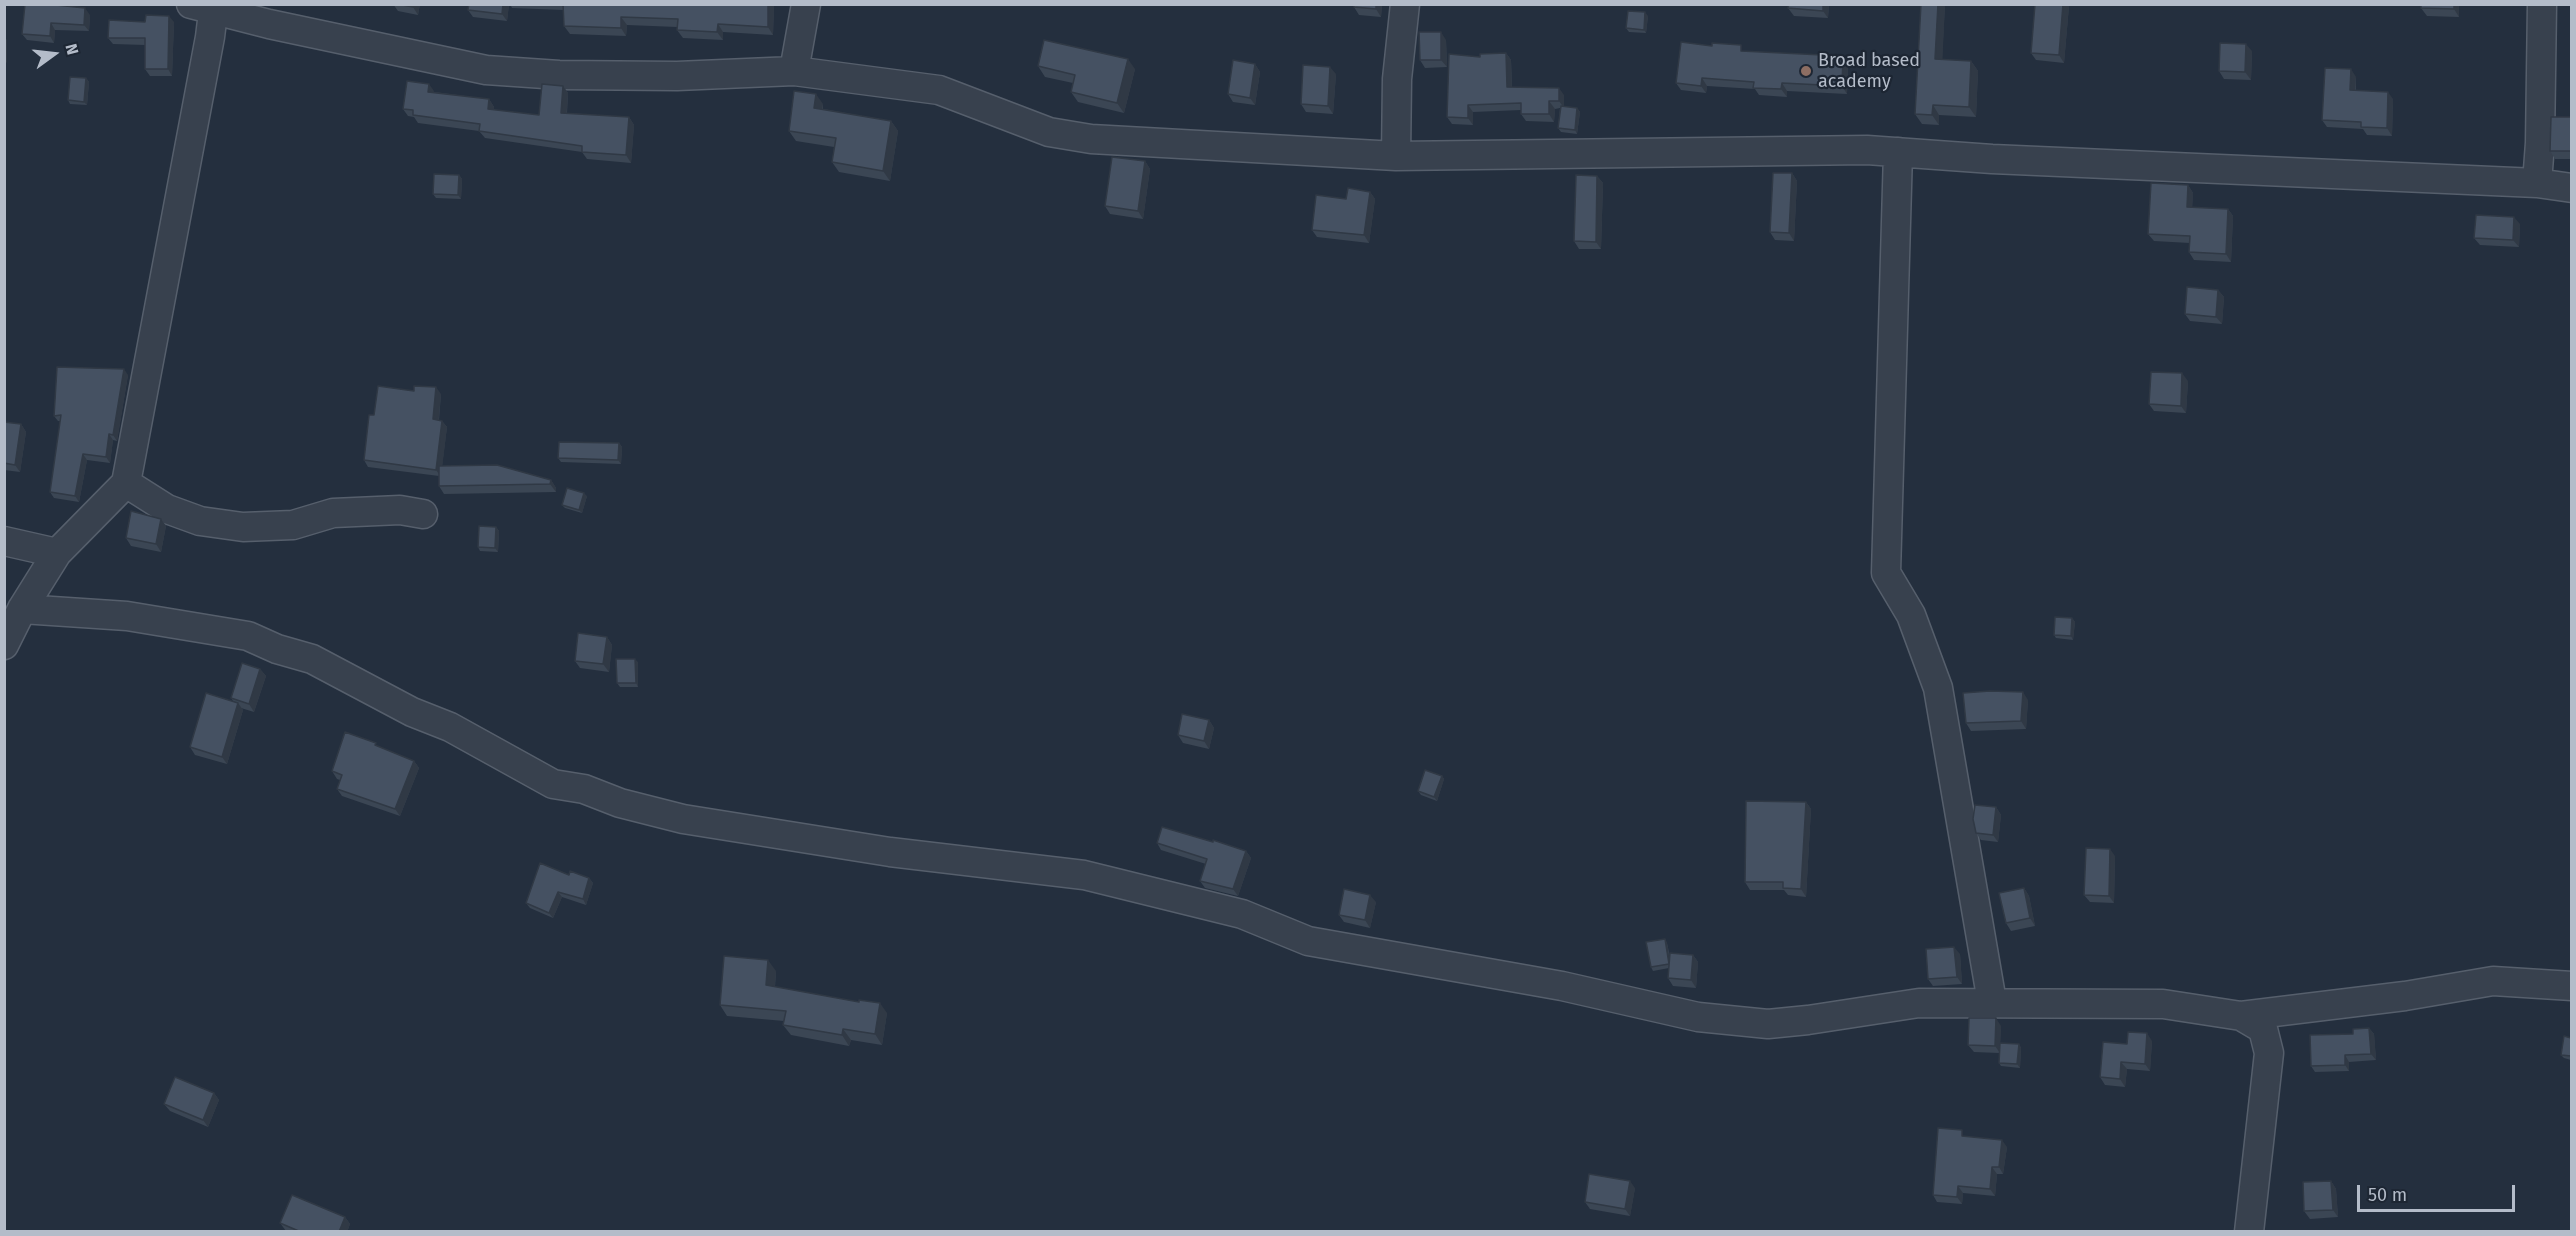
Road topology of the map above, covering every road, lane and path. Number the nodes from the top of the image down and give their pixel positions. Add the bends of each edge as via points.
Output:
1 (806, 4) edge
2 (1405, 4) edge
3 (2542, 4) edge
4 (206, 6) edge
5 (795, 70) junction
6 (1898, 152) junction
7 (1396, 156) junction
8 (2536, 183) junction
9 (2571, 188) edge
10 (126, 483) junction
11 (423, 514) dead end
12 (4, 541) edge
13 (57, 553) junction
14 (22, 609) junction
15 (4, 645) edge
16 (2571, 986) edge
17 (1992, 1002) junction
18 (2241, 1016) junction
19 (2248, 1232) edge

1 - 5 street
2 - 7 street via 1397,79
3 - 8 street
4 - 5 street via 486,70 677,76
4 - 10 street
5 - 7 street via 939,90 1049,132 1074,137
6 - 7 street
6 - 8 street
6 - 17 street via 1886,573 1911,615 1938,688
8 - 9 street
10 - 11 street via 167,510 200,521 243,527 293,525 333,513 400,510
10 - 13 street
12 - 13 street
13 - 14 street
14 - 15 street
14 - 17 street via 127,616 248,636 312,659 553,784 584,789 683,819 890,852 1084,875 1242,914 1308,941 1562,986 1698,1017 1768,1024 1919,1004
16 - 18 street via 2493,981
17 - 18 street via 2163,1004
18 - 19 street via 2263,1029 2269,1053

